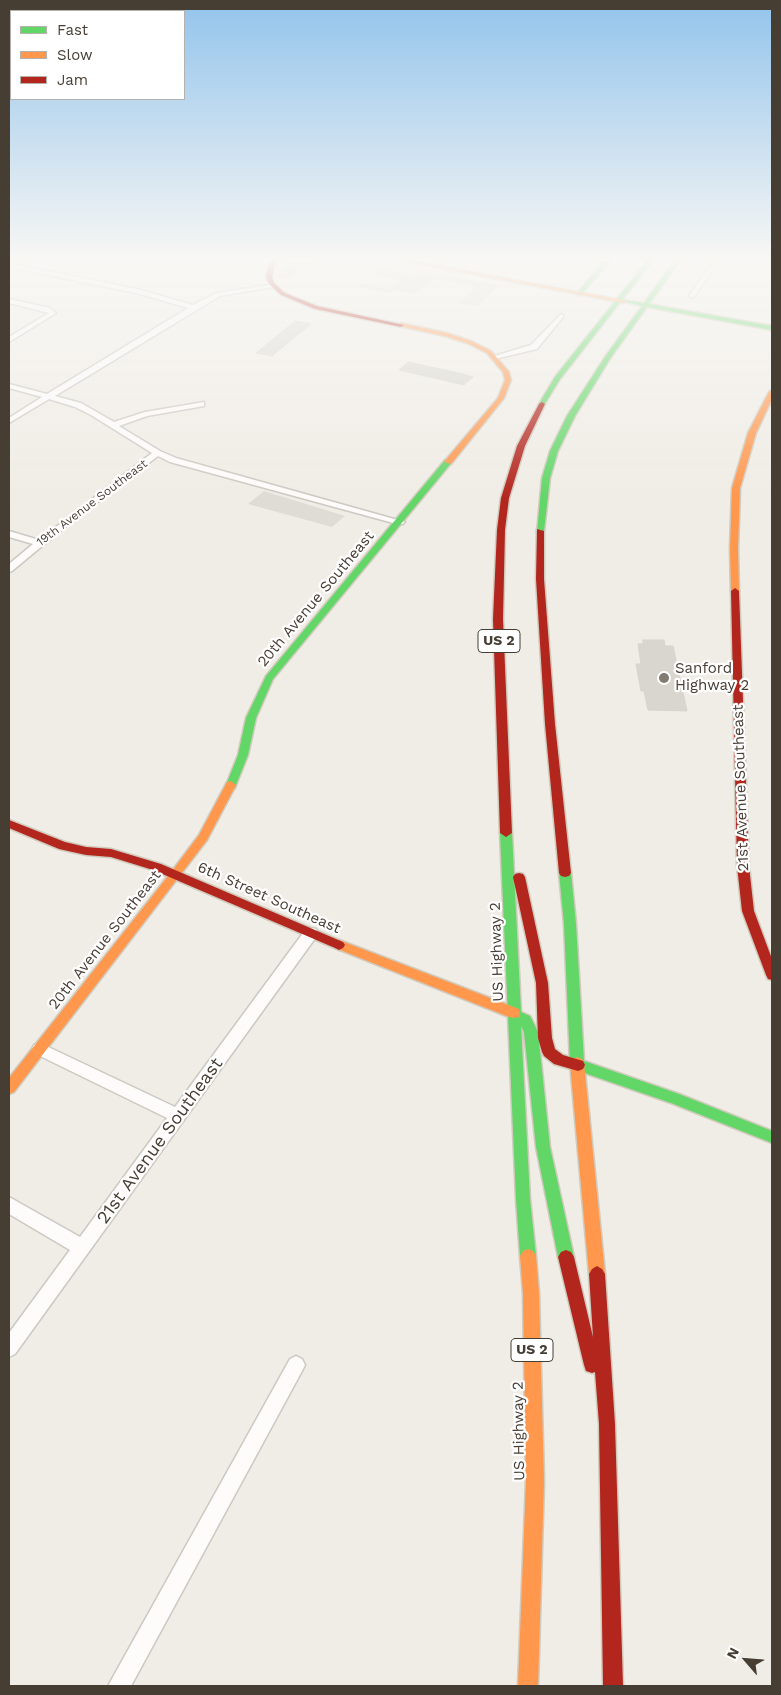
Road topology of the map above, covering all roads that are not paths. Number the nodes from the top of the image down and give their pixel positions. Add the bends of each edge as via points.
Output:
1 (143, 340) edge
2 (464, 340) edge
3 (539, 340) edge
4 (587, 340) edge
5 (601, 340) edge
6 (621, 340) edge
7 (495, 357) junction
8 (586, 361) dead end
9 (578, 384) dead end
10 (9, 386) edge
11 (772, 392) edge
12 (48, 396) junction
13 (201, 404) dead end
14 (571, 416) junction
15 (9, 421) edge
16 (113, 425) junction
17 (157, 454) junction
18 (400, 522) junction
19 (9, 534) edge
20 (39, 544) junction
21 (9, 568) edge
22 (505, 803) junction
23 (9, 824) edge
24 (176, 874) junction
25 (311, 933) junction
26 (772, 975) edge
27 (514, 1013) junction
28 (39, 1049) junction
29 (578, 1065) junction
30 (9, 1088) edge
31 (178, 1116) junction
32 (772, 1137) edge
33 (9, 1205) edge
34 (82, 1247) junction
35 (9, 1348) edge
36 (296, 1365) dead end
37 (607, 1424) junction
38 (119, 1686) edge
39 (528, 1686) edge
40 (613, 1686) edge

1 - 12 street
2 - 7 main road
3 - 7 street via 534,346 516,353
4 - 22 main road, US Highway 2 / US 2 via 557,378 539,409 520,446 505,498 498,619
5 - 8 main road
6 - 14 main road
7 - 18 main road, 20th Avenue Southeast via 508,380 501,398
9 - 14 main road
10 - 12 street, 19th Avenue Southeast
11 - 26 main road, 21st Avenue Southeast via 752,433 736,488 734,549 743,866 748,911
12 - 15 street
12 - 16 street, 19th Avenue Southeast via 78,405
13 - 16 street via 145,414
14 - 29 main road via 554,451 546,478 540,533 540,579 570,924
16 - 17 street, 19th Avenue Southeast
17 - 18 street
17 - 20 street, 19th Avenue Southeast
18 - 24 main road, 20th Avenue Southeast via 269,678 251,718 233,782 203,837
19 - 20 street
20 - 21 street, 19th Avenue Southeast
22 - 27 main road, US Highway 2 / US 2
22 - 29 main road via 542,983 545,1038 549,1052 559,1060
23 - 24 main road, 6th Street Southeast via 63,846 111,853
24 - 25 main road, 6th Street Southeast
24 - 28 main road, 20th Avenue Southeast
25 - 27 main road, 6th Street Southeast
25 - 31 street, 21st Avenue Southeast
27 - 37 main road via 525,1020 531,1032 545,1157
27 - 39 main road, US Highway 2 / US 2 via 522,1199 531,1293 536,1481
28 - 30 main road, 20th Avenue Southeast
28 - 31 street
29 - 32 main road
29 - 37 main road
31 - 34 street, 21st Avenue Southeast
33 - 34 street
34 - 35 street, 21st Avenue Southeast
36 - 38 street
37 - 40 main road

